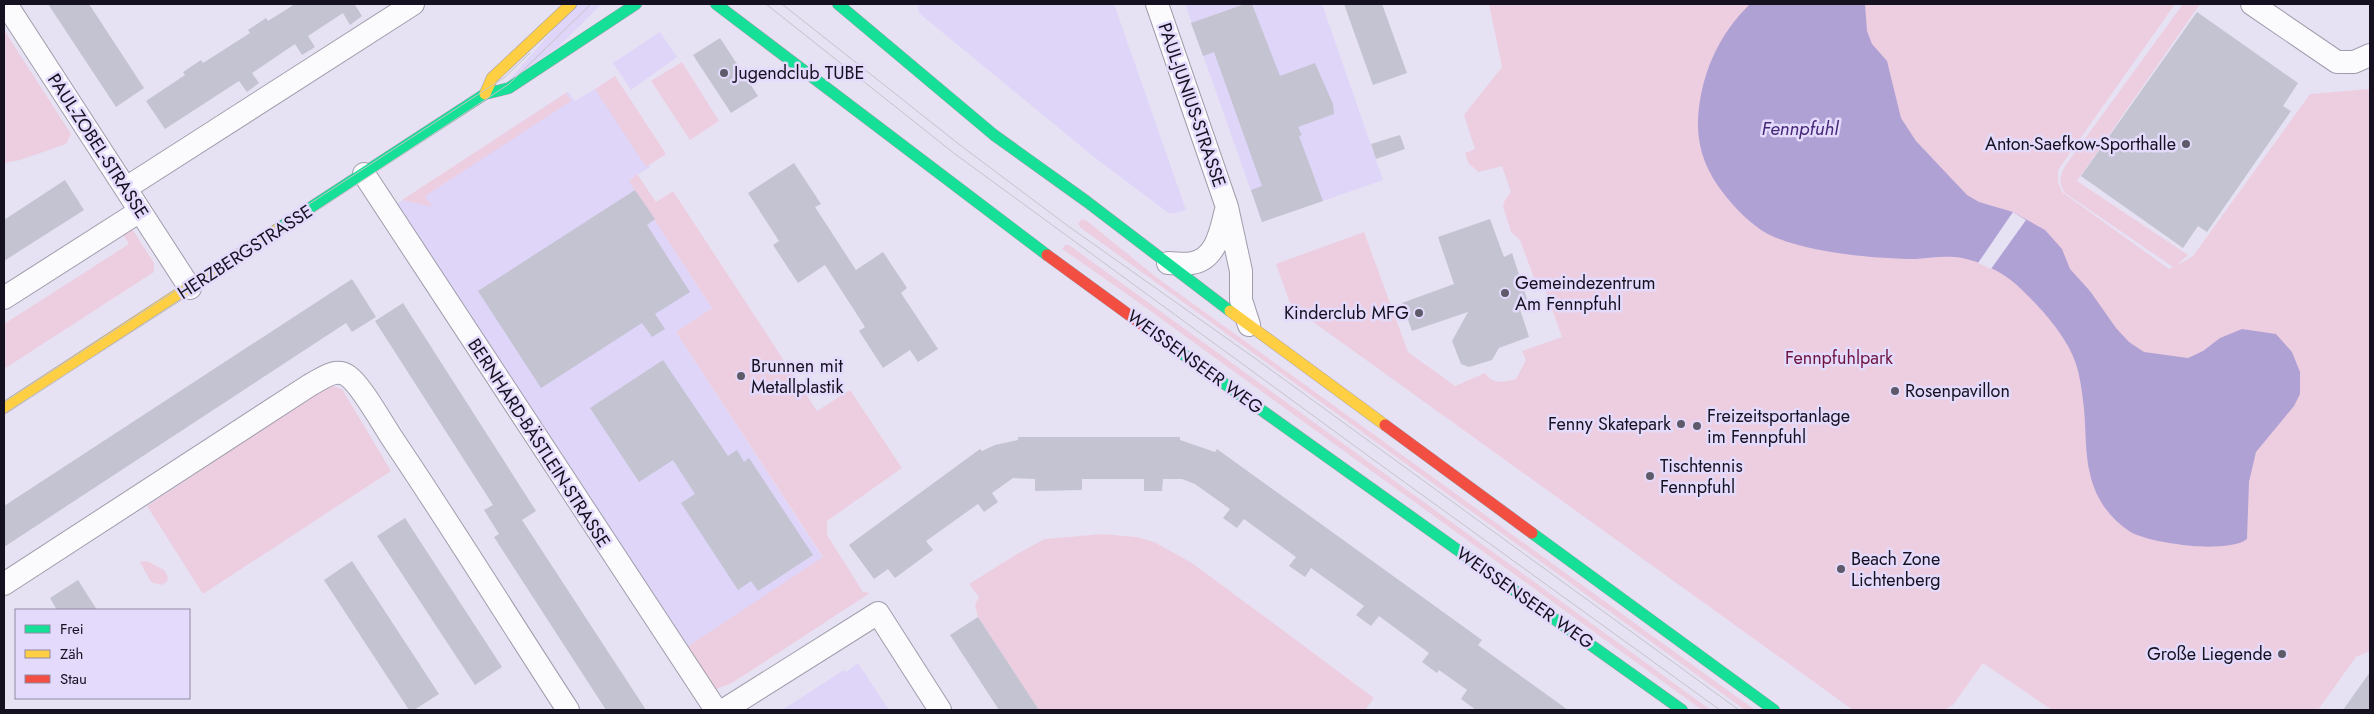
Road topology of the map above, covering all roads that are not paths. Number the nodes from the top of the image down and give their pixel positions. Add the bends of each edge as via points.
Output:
1 (6, 4) edge
2 (413, 4) edge
3 (571, 4) edge
4 (636, 4) edge
5 (716, 4) edge
6 (838, 4) edge
7 (1156, 4) edge
8 (2252, 4) edge
9 (2370, 55) edge
10 (485, 94) junction
11 (364, 174) junction
12 (126, 188) junction
13 (1227, 207) junction
14 (140, 210) junction
15 (1168, 263) junction
16 (190, 288) junction
17 (4, 298) edge
18 (1250, 325) junction
19 (4, 408) edge
20 (4, 584) edge
21 (568, 710) edge
22 (716, 710) edge
23 (724, 710) edge
24 (940, 710) edge
25 (1682, 710) edge
26 (1774, 710) edge

1 - 12 street, PAUL-ZOBEL-STRASSE
2 - 12 street
3 - 10 main road, HERZBERGSTRASSE via 492,78
4 - 10 main road, HERZBERGSTRASSE via 509,88
5 - 25 main road, WEISSENSEER WEG via 1218,380
6 - 15 main road via 994,135
7 - 13 street, PAUL-JUNIUS-STRASSE
8 - 9 street via 2336,62 2354,62
10 - 11 main road, HERZBERGSTRASSE
11 - 16 main road, HERZBERGSTRASSE
11 - 22 street, BERNHARD-BÄSTLEIN-STRASSE
12 - 14 street, PAUL-ZOBEL-STRASSE
13 - 15 street, PAUL-JUNIUS-STRASSE via 1218,243 1202,260
13 - 18 street, PAUL-JUNIUS-STRASSE via 1241,267 1241,300
14 - 16 street, PAUL-ZOBEL-STRASSE
14 - 17 street
15 - 18 main road
16 - 19 main road, HERZBERGSTRASSE
18 - 26 main road
20 - 21 street via 310,385 336,372 355,382
23 - 24 street via 878,613

